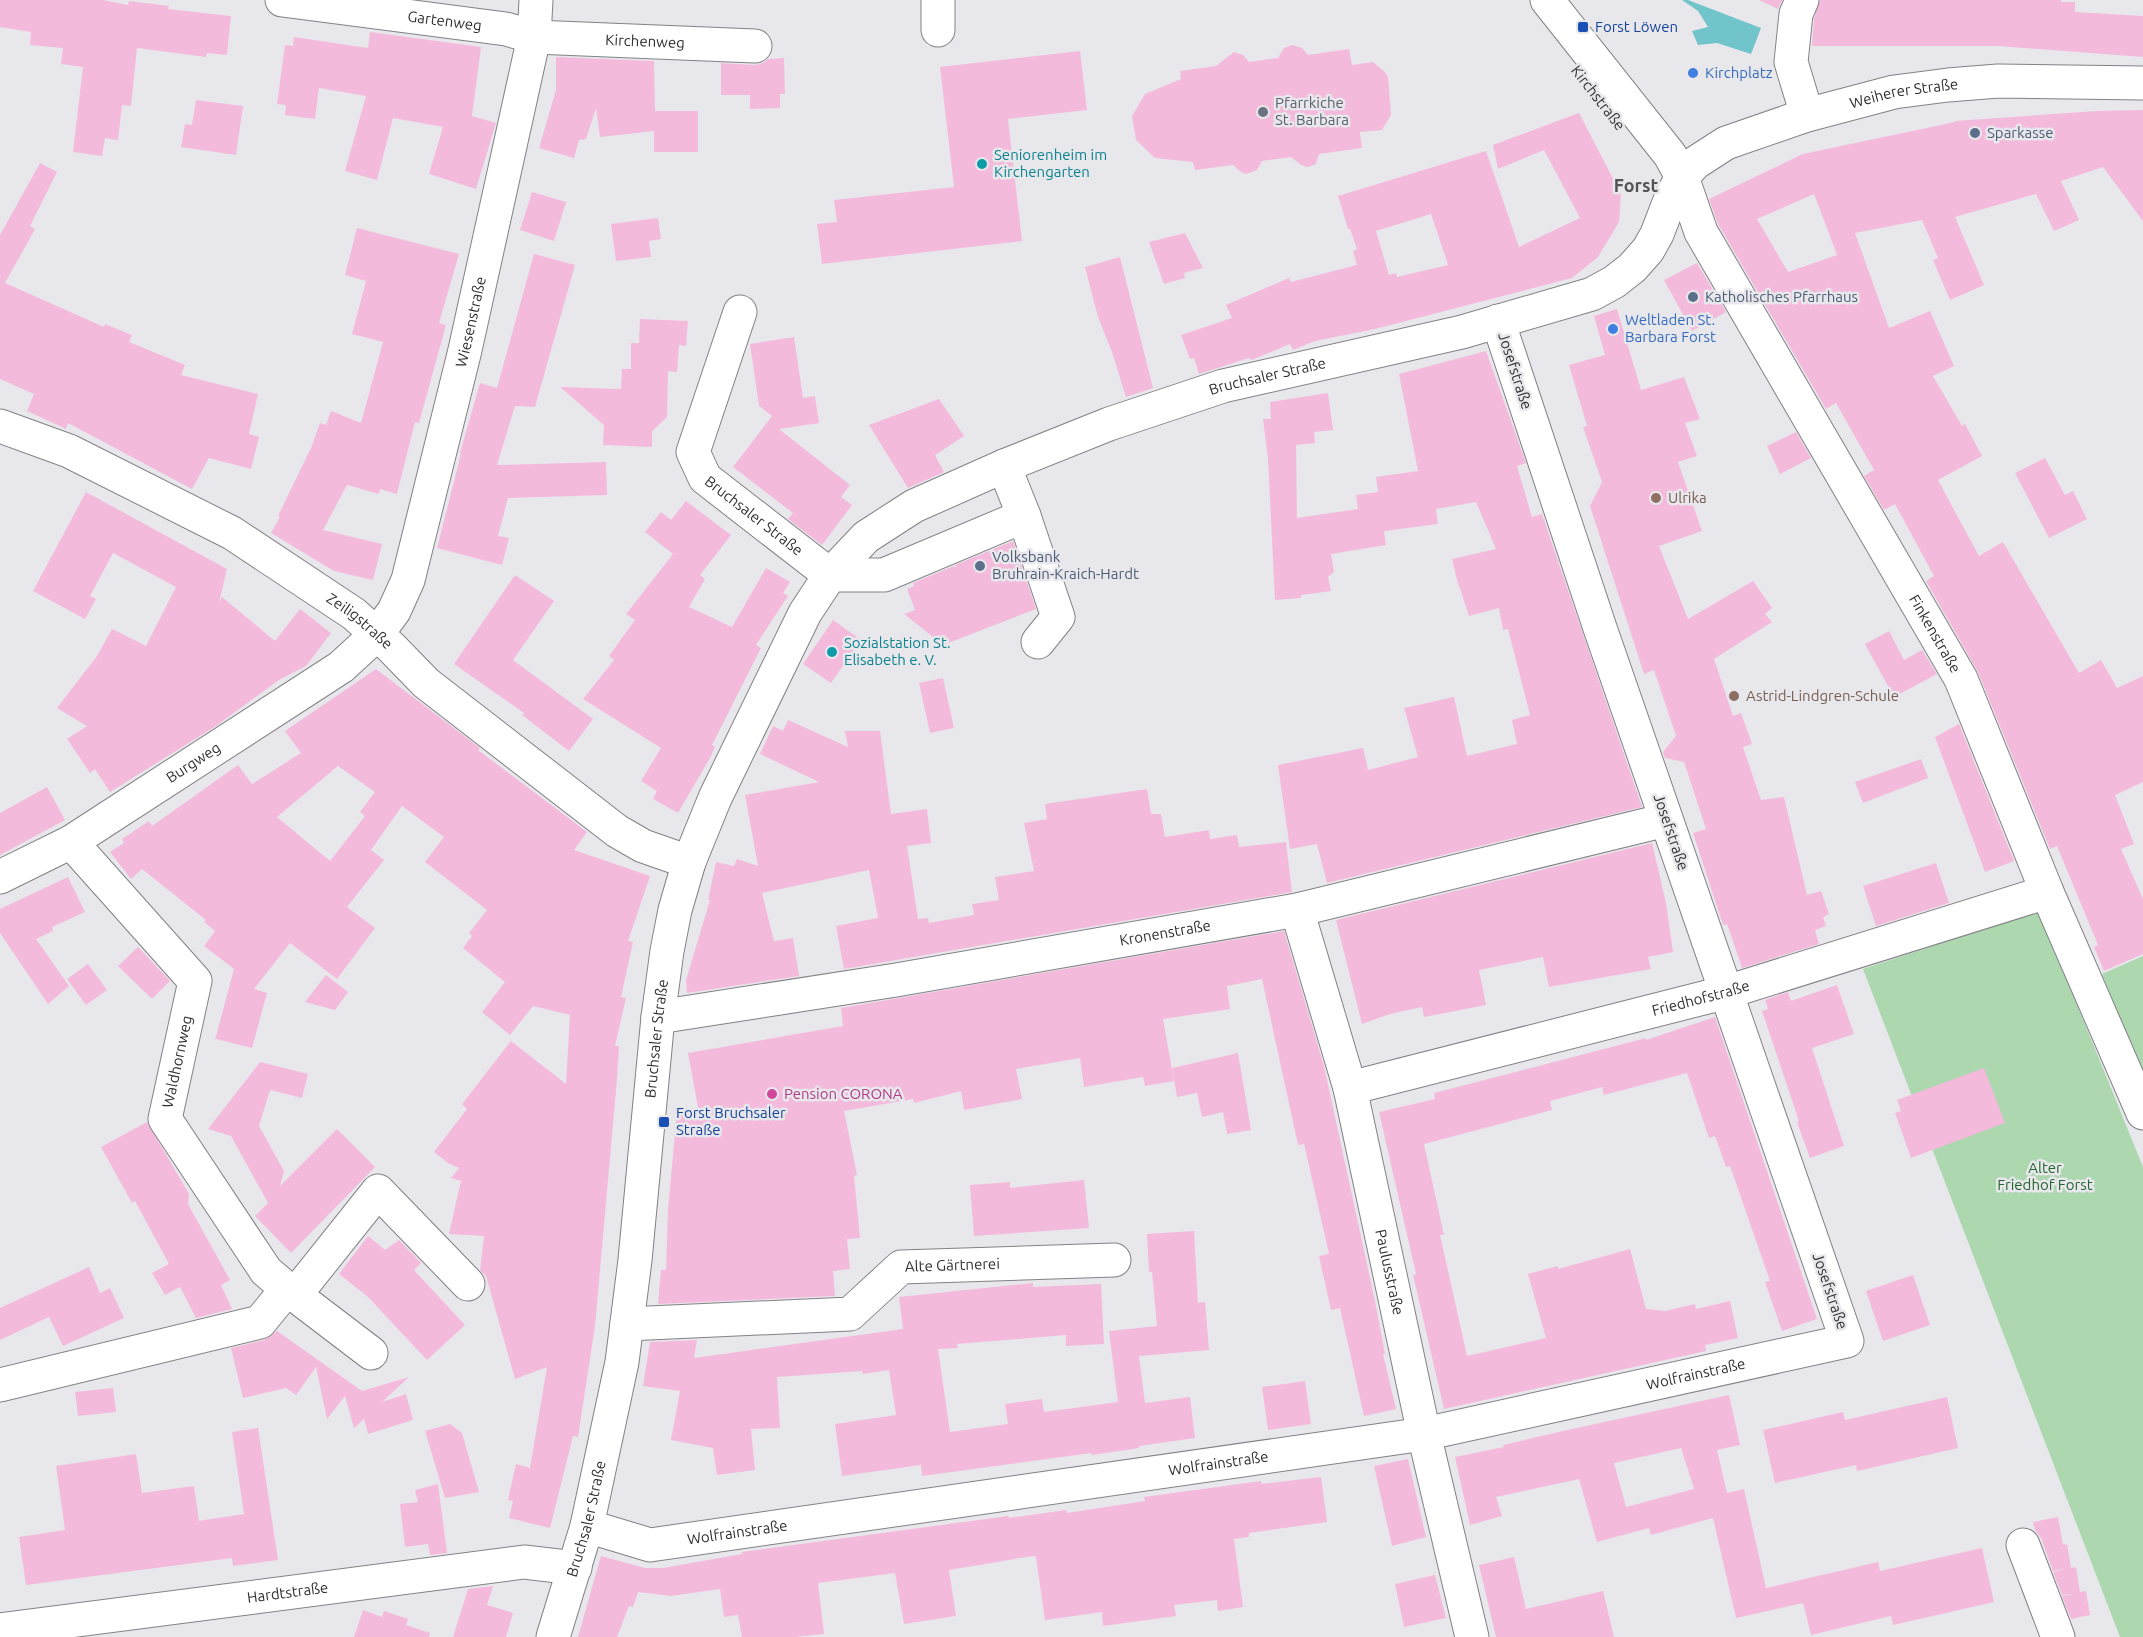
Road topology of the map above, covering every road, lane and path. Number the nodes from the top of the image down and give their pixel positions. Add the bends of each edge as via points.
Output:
1 (282, 0) edge
2 (536, 0) edge
3 (1526, 0) edge
4 (1547, 0) edge
5 (1802, 0) edge
6 (534, 38) junction
7 (755, 46) dead end
8 (2143, 83) edge
9 (1807, 115) junction
10 (1677, 186) junction
11 (740, 312) dead end
12 (1498, 321) junction
13 (0, 426) edge
14 (1004, 466) junction
15 (1024, 516) junction
16 (830, 575) junction
17 (377, 634) junction
18 (1038, 642) dead end
19 (1666, 820) junction
20 (71, 842) junction
21 (689, 862) junction
22 (0, 877) edge
23 (2047, 892) junction
24 (1297, 910) junction
25 (1727, 992) junction
26 (658, 1017) junction
27 (1350, 1088) junction
28 (2143, 1113) edge
29 (1114, 1260) dead end
30 (468, 1284) dead end
31 (291, 1292) junction
32 (627, 1324) junction
33 (1847, 1341) joint
34 (371, 1353) dead end
35 (0, 1385) edge
36 (1424, 1434) junction
37 (587, 1526) junction
38 (2023, 1545) dead end
39 (575, 1568) junction
40 (0, 1630) edge
41 (553, 1637) edge
42 (1472, 1637) edge
43 (2058, 1637) edge

1 - 6 street, Gartenweg via 506,29
2 - 6 street, Wiesenstraße
3 - 10 street, Kirchstraße via 1555,43
4 - 10 street, Kirchstraße via 1670,155
5 - 9 street via 1796,14 1791,62
6 - 7 street, Kirchenweg
6 - 17 street, Wiesenstraße via 465,350 408,580 394,611
8 - 9 street, Weiherer Straße via 1998,81 1948,85 1894,92
9 - 10 street, Weiherer Straße via 1726,143 1695,163
10 - 12 street, Bruchsaler Straße via 1648,250 1614,282 1592,294
10 - 23 street, Finkenstraße via 1961,679
11 - 16 street, Bruchsaler Straße via 693,452 705,478
12 - 14 street, Bruchsaler Straße via 1223,386 1109,424
12 - 19 street, Josefstraße
13 - 17 street, Zeiligstraße via 69,452 232,533 354,614
14 - 15 street
14 - 16 street, Bruchsaler Straße via 914,506 867,537
15 - 16 street via 884,575
15 - 18 street via 1058,617
16 - 21 street, Bruchsaler Straße via 804,613 715,798
17 - 20 street, Burgweg via 341,667
17 - 21 street, Zeiligstraße via 426,683 617,831 643,846
19 - 24 street, Kronenstraße
19 - 25 street, Josefstraße
20 - 22 street, Burgweg
20 - 31 street, Waldhornweg via 195,981 165,1119 266,1271
21 - 26 street, Bruchsaler Straße via 675,910
23 - 25 street, Friedhofstraße
23 - 28 street, Finkenstraße
24 - 26 street, Kronenstraße
24 - 27 street, Paulusstraße
25 - 27 street, Friedhofstraße
25 - 33 street, Josefstraße
26 - 32 street, Bruchsaler Straße
27 - 36 street, Paulusstraße
29 - 32 street, Alte Gärtnerei via 901,1267 850,1314
30 - 31 street via 378,1191
31 - 34 street, Waldhornweg
31 - 35 street via 260,1322
32 - 37 street, Bruchsaler Straße
33 - 36 street, Wolfrainstraße
36 - 37 street, Wolfrainstraße via 650,1545
36 - 42 street, Paulusstraße
37 - 39 street, Bruchsaler Straße
38 - 43 street
39 - 40 street, Hardtstraße via 524,1562
39 - 41 street, Bruchsaler Straße

